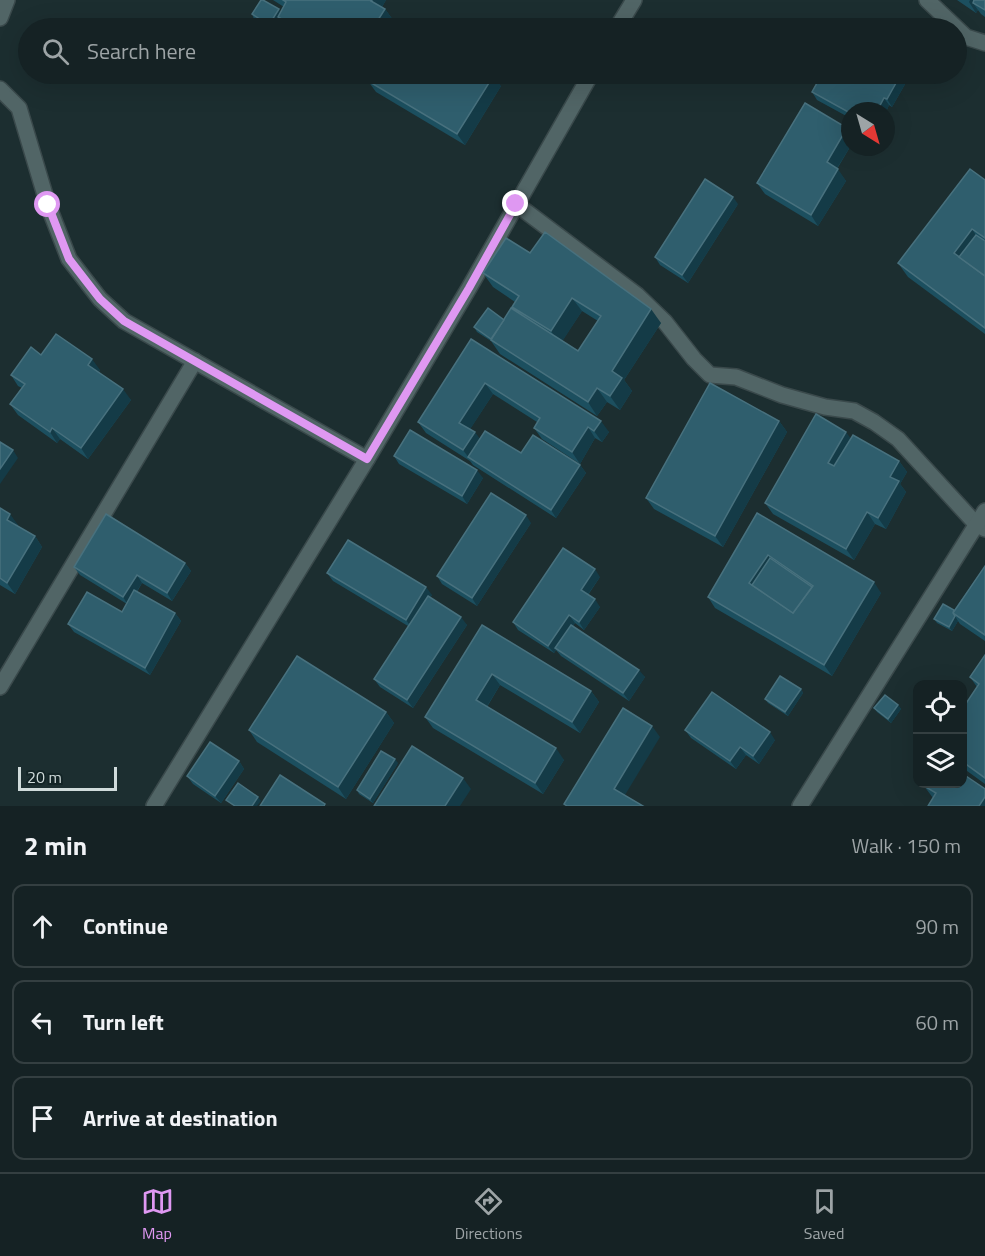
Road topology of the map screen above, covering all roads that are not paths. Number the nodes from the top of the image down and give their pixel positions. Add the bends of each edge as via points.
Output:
1 (7, 0) edge
2 (634, 0) edge
3 (927, 0) edge
4 (0, 18) edge
5 (623, 18) edge
6 (946, 18) edge
7 (967, 37) edge
8 (985, 43) edge
9 (585, 84) edge
10 (0, 89) edge
11 (516, 204) junction
12 (195, 361) junction
13 (367, 459) junction
14 (985, 511) edge
15 (981, 527) edge
16 (0, 687) edge
17 (154, 806) edge
18 (800, 806) edge

1 - 4 street
2 - 5 street
3 - 6 street
7 - 8 street
9 - 11 street
10 - 12 street via 18,108 69,259 100,299 124,321
11 - 13 street
11 - 15 street via 637,295 710,375 736,377 782,395 854,411 874,422 898,439
12 - 13 street
12 - 16 street
13 - 17 street
14 - 15 street
15 - 18 street

